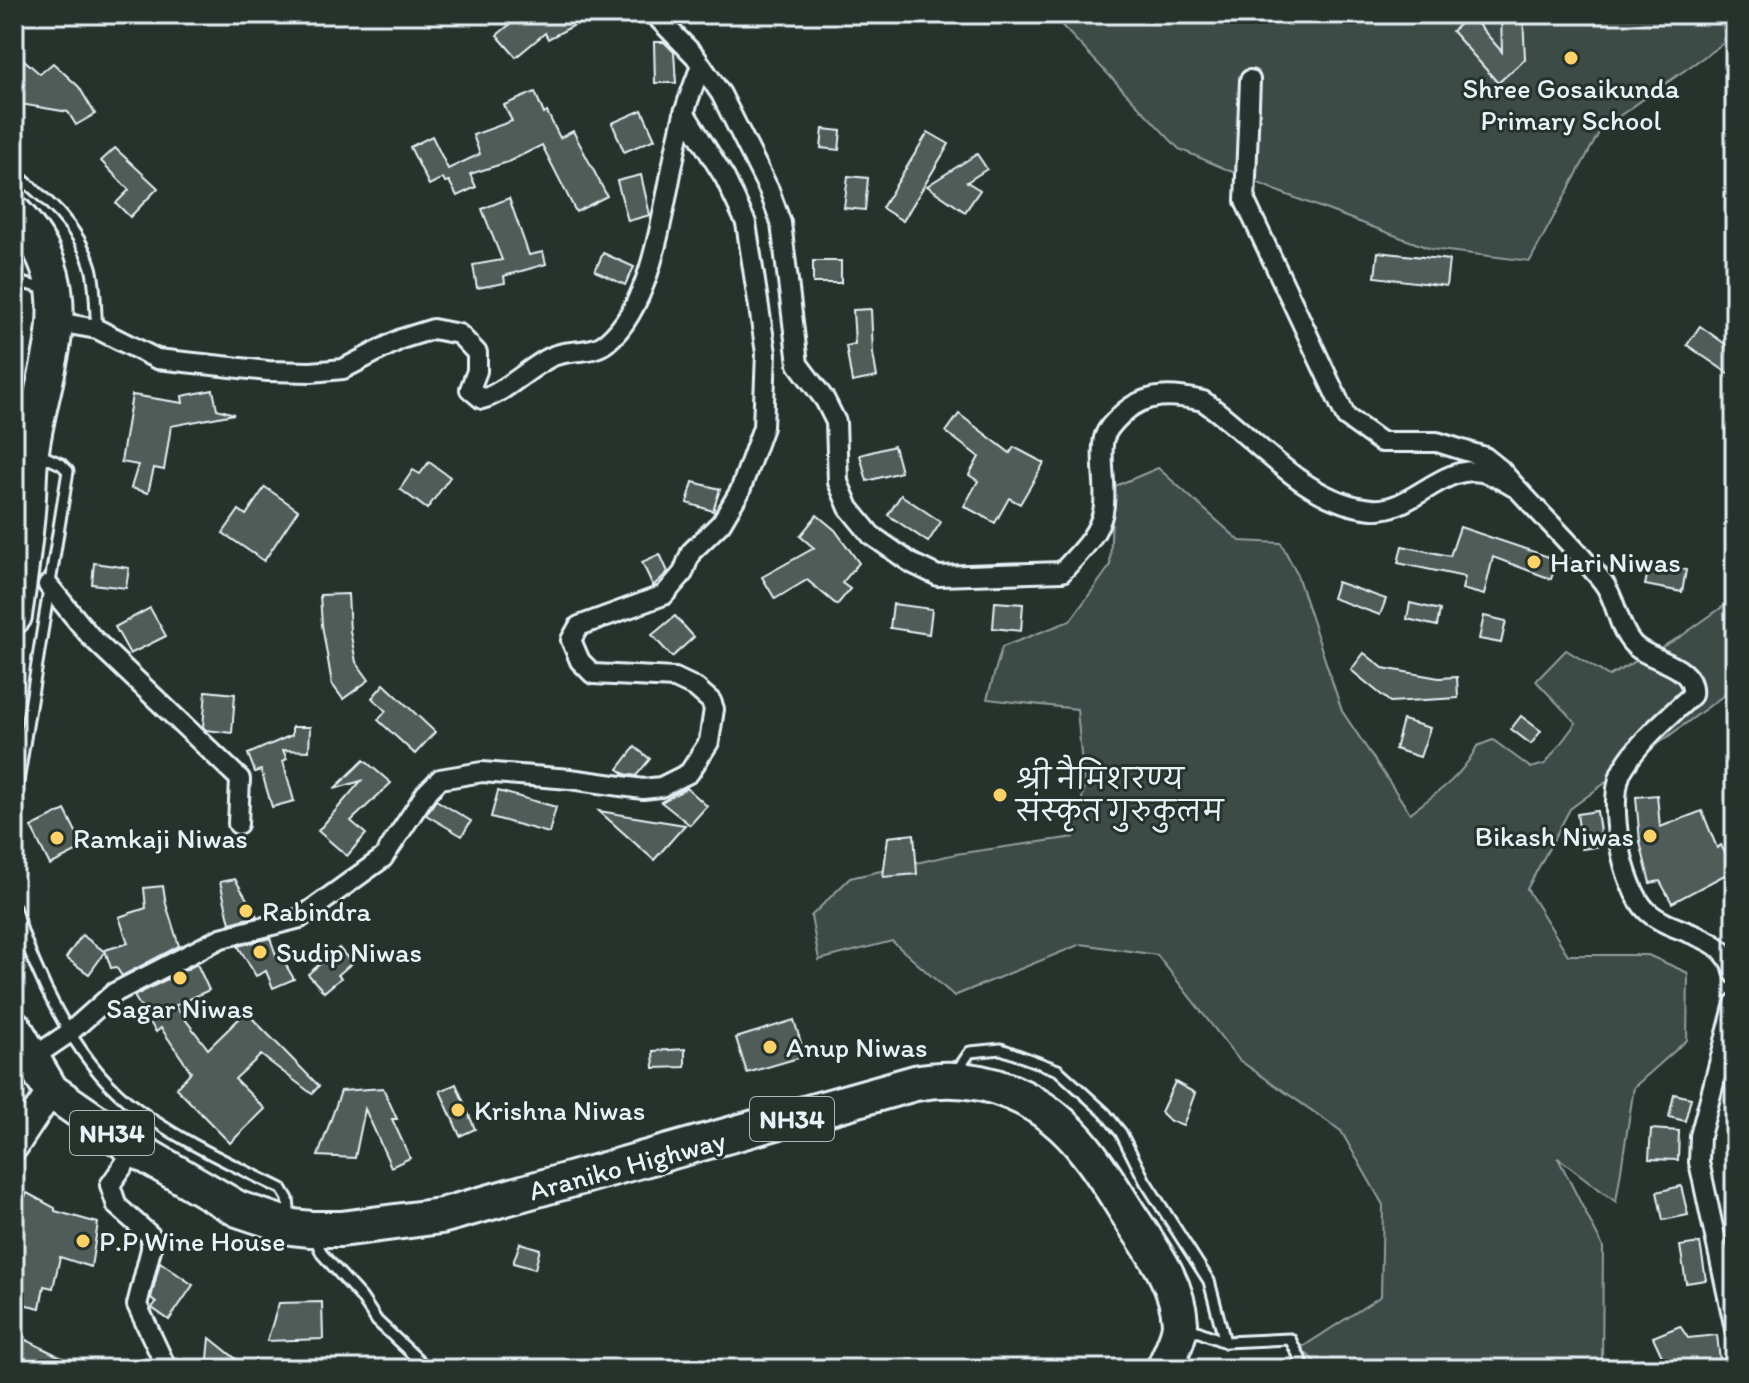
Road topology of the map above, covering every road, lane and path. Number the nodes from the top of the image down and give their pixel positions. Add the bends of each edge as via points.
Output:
1 (654, 14) edge
2 (701, 65) junction
3 (1250, 80) dead end
4 (684, 112) junction
5 (14, 172) edge
6 (14, 213) edge
7 (14, 281) edge
8 (56, 307) junction
9 (97, 329) junction
10 (31, 451) junction
11 (1514, 487) junction
12 (21, 509) edge
13 (48, 585) junction
14 (14, 616) edge
15 (14, 807) edge
16 (238, 824) dead end
17 (14, 907) edge
18 (1735, 974) edge
19 (1735, 1003) edge
20 (14, 1028) edge
21 (69, 1033) junction
22 (32, 1058) junction
23 (954, 1078) junction
24 (51, 1091) junction
25 (14, 1147) edge
26 (135, 1149) junction
27 (301, 1228) junction
28 (1180, 1325) junction
29 (1735, 1329) edge
30 (1225, 1342) junction
31 (167, 1369) edge
32 (428, 1369) edge
33 (1164, 1369) edge
34 (1303, 1369) edge

1 - 2 street
2 - 4 street
2 - 11 street via 736,122 781,223 798,364 836,422 838,482 849,508 871,535 911,563 938,576 1062,572 1091,539 1103,513 1104,438 1111,424 1133,404 1157,395 1203,401 1322,494 1351,504 1374,509 1401,503 1464,470 1483,472
3 - 11 street via 1245,201 1346,417 1381,442 1437,442 1485,457
4 - 9 street via 651,263 627,320 606,343 553,355 493,397 482,399 470,389 477,353 459,334 433,329 343,369 311,372 157,359
4 - 21 street via 746,223 766,353 763,427 740,491 721,523 691,552 675,586 664,595 579,626 571,640 593,674 675,678 711,701 709,742 689,773 661,787 643,789 482,772 440,779 383,858 300,918 221,938 114,993
5 - 9 lane via 80,238 91,269
6 - 8 highway via 46,257
7 - 8 lane
8 - 9 street
8 - 10 highway
10 - 12 highway
10 - 13 lane via 68,471
11 - 18 street via 1606,585 1633,645 1688,675 1693,686 1692,695 1646,740 1617,781 1621,852 1630,885 1647,911 1718,946
12 - 14 highway
13 - 15 lane
13 - 16 street via 91,637 240,779
17 - 21 lane
19 - 29 street via 1700,1136 1699,1162
20 - 22 highway, Araniko Highway / NH34
21 - 22 street
21 - 27 lane via 126,1100 178,1136 282,1189
22 - 24 highway, Araniko Highway / NH34
23 - 27 highway, Araniko Highway / NH34 via 888,1090 441,1216 341,1229
23 - 28 highway, Araniko Highway / NH34 via 1013,1093 1070,1132 1168,1276
23 - 30 lane via 970,1052 1001,1049 1058,1070 1105,1113 1209,1281
24 - 25 street
24 - 26 highway, Araniko Highway / NH34
26 - 27 highway, Araniko Highway / NH34 via 238,1209
26 - 31 street via 110,1185 117,1206 151,1236 137,1305
27 - 32 lane via 377,1321
28 - 30 lane
28 - 33 highway
30 - 34 lane via 1290,1339

